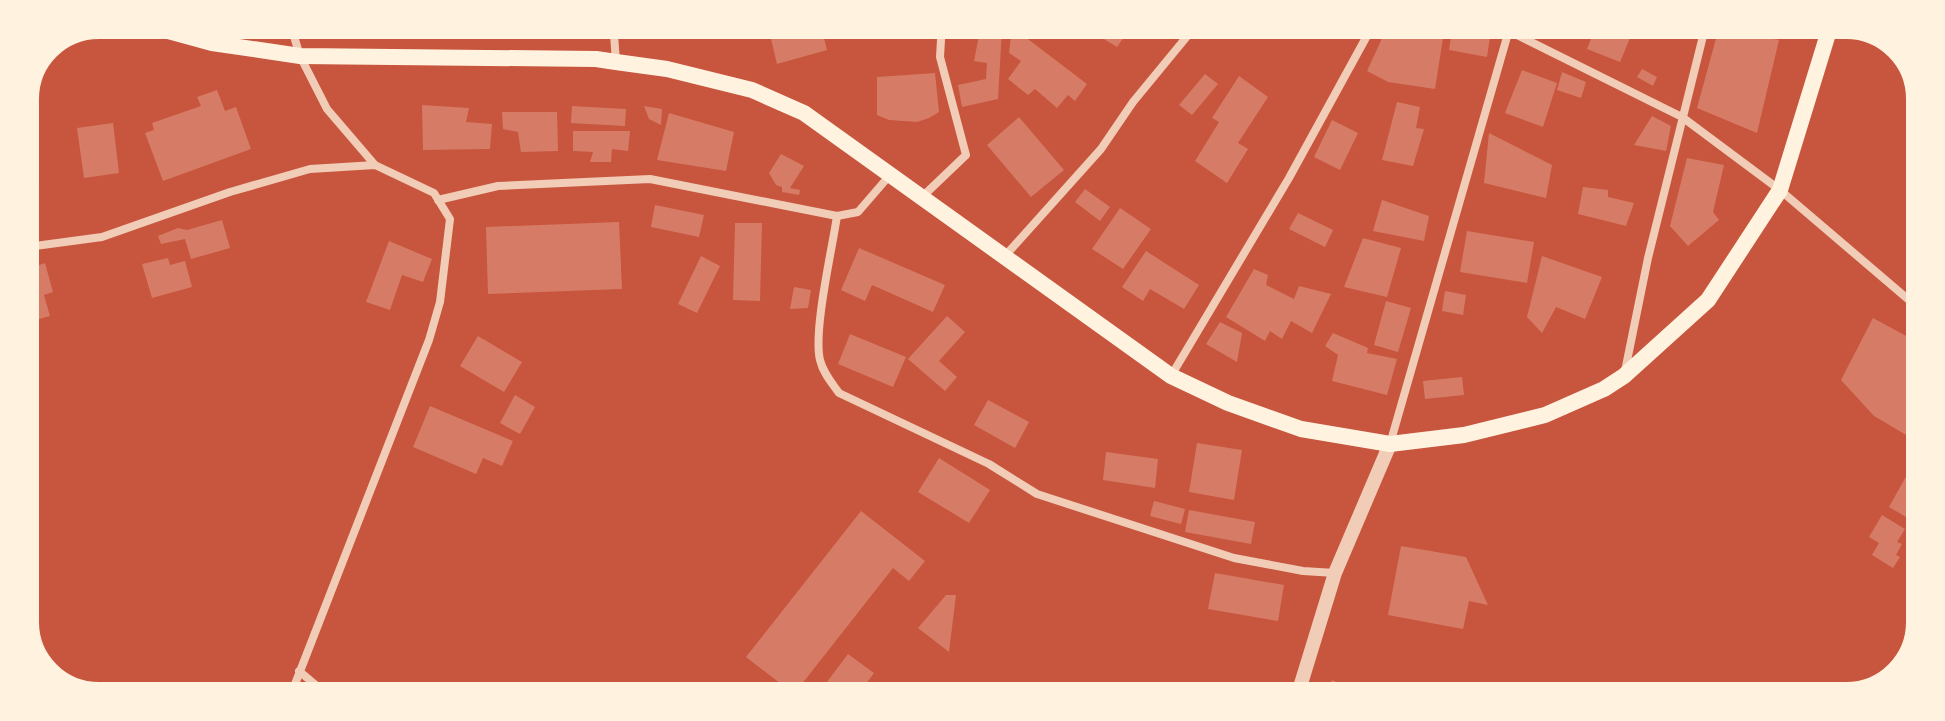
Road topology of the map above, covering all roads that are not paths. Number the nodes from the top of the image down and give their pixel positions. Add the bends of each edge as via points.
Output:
1 (179, 34) edge
2 (293, 34) edge
3 (614, 34) edge
4 (941, 34) edge
5 (1189, 34) edge
6 (1368, 34) edge
7 (1508, 34) edge
8 (1523, 34) edge
9 (1703, 34) edge
10 (1828, 34) edge
11 (300, 56) junction
12 (616, 62) junction
13 (1682, 117) junction
14 (375, 165) junction
15 (890, 175) junction
16 (1780, 190) junction
17 (921, 198) junction
18 (438, 200) junction
19 (837, 216) junction
20 (34, 246) edge
21 (1004, 258) junction
22 (1911, 302) edge
23 (1171, 376) junction
24 (1624, 376) junction
25 (1390, 444) junction
26 (1335, 573) junction
27 (299, 671) junction
28 (293, 687) edge
29 (318, 687) edge
30 (1300, 687) edge

1 - 11 main road
2 - 11 street
3 - 12 street
4 - 17 street via 940,57 966,155
5 - 21 street via 1101,149
6 - 23 street
7 - 25 street
8 - 13 street
9 - 13 street
10 - 16 main road
11 - 12 main road
11 - 14 street via 327,109
12 - 15 main road via 752,90 804,113
13 - 16 street
13 - 24 street
14 - 18 street via 434,193
14 - 20 street via 310,169 102,237
15 - 17 main road
15 - 19 street via 858,212
16 - 22 street
16 - 24 main road via 1708,300
17 - 21 main road
18 - 19 street via 498,186 650,179
18 - 27 street via 450,219 433,327
19 - 26 street via 819,338 820,360 839,393 989,464 1037,494 1234,558
21 - 23 main road
23 - 25 main road via 1301,429
24 - 25 main road via 1545,415 1464,435
25 - 26 street
26 - 30 street
27 - 28 street
27 - 29 street

